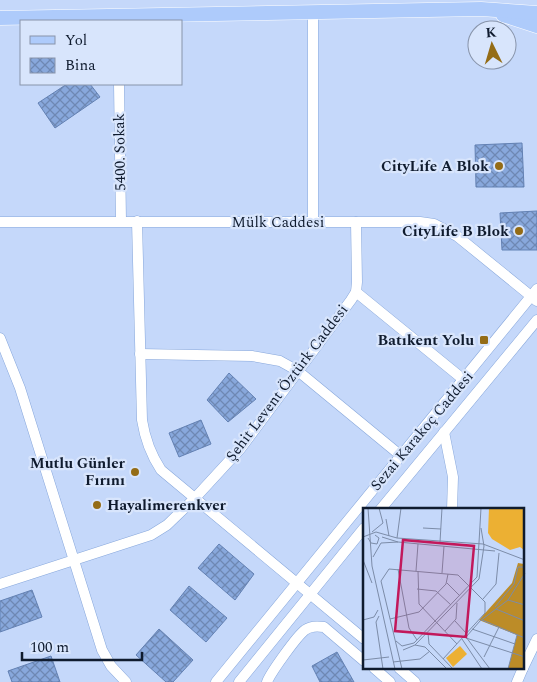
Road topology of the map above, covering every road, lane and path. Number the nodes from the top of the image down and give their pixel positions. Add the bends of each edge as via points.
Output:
1 (481, 8) junction
2 (313, 12) junction
3 (537, 13) edge
4 (0, 18) edge
5 (116, 19) edge
6 (537, 26) edge
7 (119, 85) edge
8 (121, 221) junction
9 (137, 221) junction
10 (0, 222) edge
11 (313, 222) junction
12 (356, 222) junction
13 (356, 292) junction
14 (535, 296) edge
15 (537, 320) edge
16 (0, 338) edge
17 (140, 354) junction
18 (298, 371) junction
19 (464, 380) junction
20 (444, 432) junction
21 (400, 455) junction
22 (195, 498) junction
23 (382, 508) edge
24 (452, 508) edge
25 (363, 529) edge
26 (75, 560) junction
27 (0, 584) edge
28 (298, 584) junction
29 (310, 594) junction
30 (363, 638) edge
31 (537, 639) edge
32 (524, 643) edge
33 (532, 649) junction
34 (264, 652) junction
35 (363, 660) edge
36 (524, 666) edge
37 (376, 670) edge
38 (401, 670) edge
39 (522, 670) edge
40 (413, 681) edge
41 (126, 682) edge
42 (216, 682) edge
43 (239, 682) edge
44 (250, 682) edge
45 (267, 682) edge
46 (390, 682) edge
47 (517, 682) edge

1 - 2 main road
1 - 3 main road
1 - 6 main road
2 - 5 main road
2 - 11 street
4 - 5 main road
7 - 8 street, 5400. Sokak
8 - 9 street, Mülk Caddesi
8 - 10 street, Mülk Caddesi
9 - 11 street, Mülk Caddesi
9 - 17 street
11 - 12 street, Mülk Caddesi
12 - 13 street, Şehit Levent Öztürk Caddesi
12 - 14 street, Mülk Caddesi via 434,224 457,236
13 - 18 street, Şehit Levent Öztürk Caddesi
13 - 19 street
14 - 19 street, Sezai Karakoç Caddesi
15 - 20 street
16 - 26 street via 20,388
17 - 18 street via 252,356 280,361
17 - 22 street via 142,420 149,449 161,470
18 - 21 street
18 - 22 street, Şehit Levent Öztürk Caddesi via 241,448
19 - 21 street, Sezai Karakoç Caddesi
20 - 23 street
20 - 24 street via 452,476
21 - 28 street, Sezai Karakoç Caddesi
22 - 26 street, Şehit Levent Öztürk Caddesi via 167,525 151,535
22 - 28 street
25 - 29 street
26 - 27 street, Şehit Levent Öztürk Caddesi
26 - 41 street via 102,650
28 - 29 street
28 - 42 street, Sezai Karakoç Caddesi
29 - 30 street
29 - 34 street
31 - 33 street
32 - 33 street
33 - 36 street
34 - 43 street
34 - 44 street
35 - 45 street via 324,627 318,626 306,629
37 - 46 street
38 - 40 street
39 - 47 street

